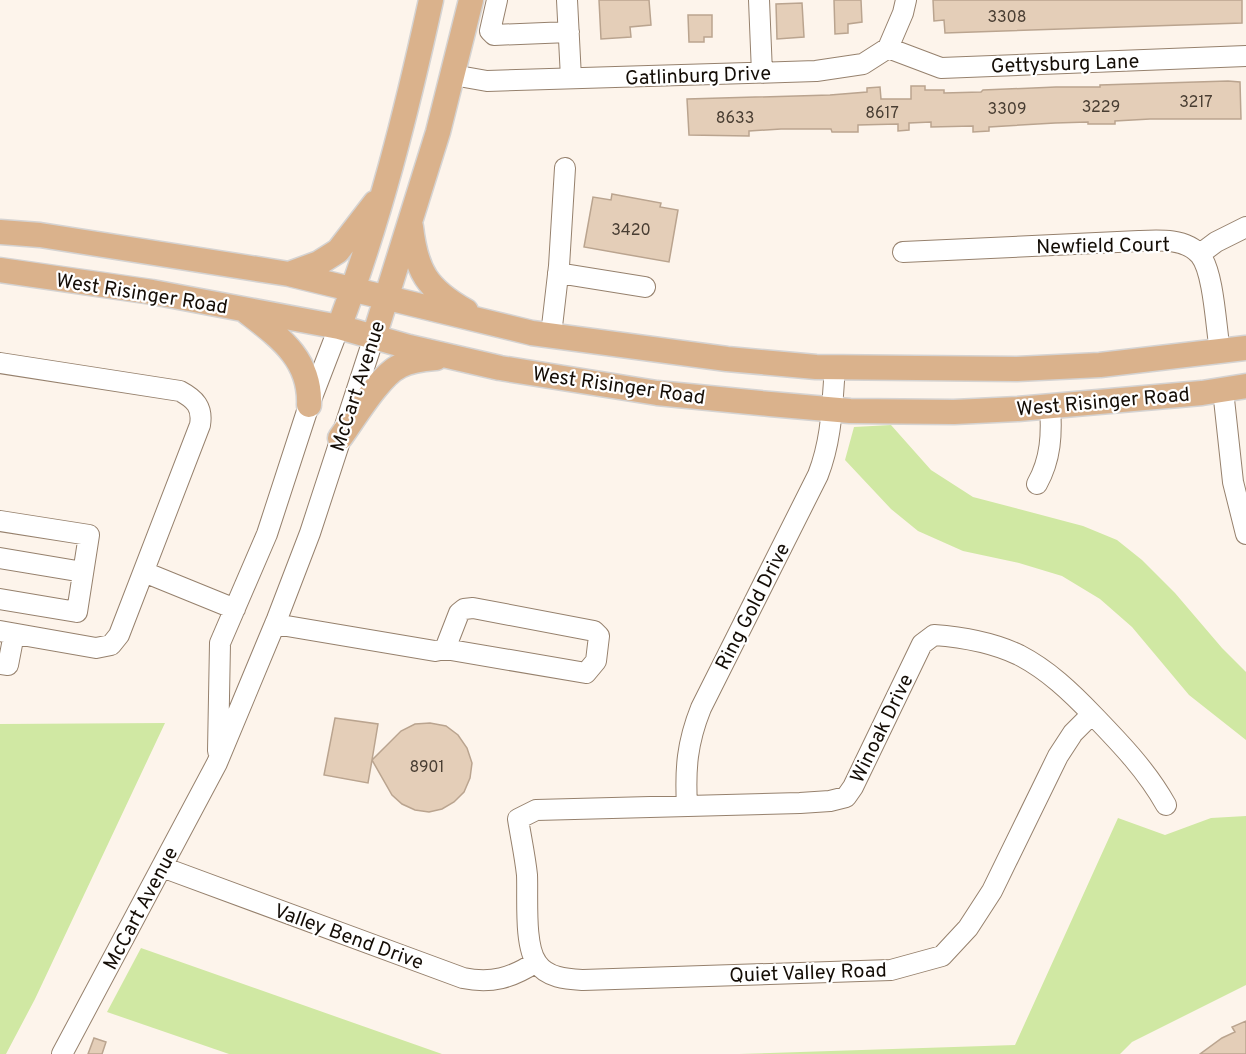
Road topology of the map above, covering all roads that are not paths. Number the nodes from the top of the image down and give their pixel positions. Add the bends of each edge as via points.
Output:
1 (431, 0) edge
2 (471, 0) edge
3 (497, 0) edge
4 (567, 0) edge
5 (759, 0) edge
6 (906, 0) edge
7 (569, 32) junction
8 (888, 48) junction
9 (1246, 56) edge
10 (762, 73) junction
11 (453, 75) junction
12 (571, 78) junction
13 (565, 168) dead end
14 (382, 194) junction
15 (411, 220) junction
16 (1246, 227) edge
17 (0, 232) edge
18 (903, 252) dead end
19 (1200, 254) junction
20 (0, 270) edge
21 (558, 273) junction
22 (288, 274) junction
23 (645, 287) dead end
24 (353, 290) junction
25 (386, 298) junction
26 (245, 310) junction
27 (486, 323) junction
28 (339, 327) junction
29 (551, 335) junction
30 (374, 337) junction
31 (1246, 348) edge
32 (1220, 351) junction
33 (448, 356) junction
34 (0, 363) edge
35 (835, 367) junction
36 (1235, 388) edge
37 (309, 405) junction
38 (1050, 406) junction
39 (832, 410) junction
40 (340, 438) junction
41 (1037, 484) dead end
42 (0, 521) edge
43 (1246, 534) edge
44 (0, 558) edge
45 (83, 572) junction
46 (144, 572) junction
47 (0, 599) edge
48 (235, 609) junction
49 (275, 624) junction
50 (7, 632) edge
51 (445, 649) junction
52 (0, 664) edge
53 (1092, 714) junction
54 (217, 763) junction
55 (1166, 805) dead end
56 (687, 806) junction
57 (162, 867) junction
58 (536, 962) junction
59 (62, 1054) edge

1 - 14 main road, McCart Avenue
2 - 11 main road, McCart Avenue
3 - 7 street via 490,30 494,35
4 - 7 street
5 - 10 street
6 - 8 street
7 - 12 street
8 - 9 street, Gettysburg Lane via 941,68
8 - 10 street, Gatlinburg Drive via 863,64
10 - 12 street, Gatlinburg Drive
11 - 12 street, Gatlinburg Drive via 487,81
11 - 15 main road, McCart Avenue
13 - 21 street
14 - 22 main road via 338,251
14 - 24 main road, McCart Avenue
15 - 25 main road, McCart Avenue
15 - 27 main road via 414,254 434,289
16 - 19 street
17 - 22 main road, West Risinger Road
18 - 19 street, Newfield Court via 1164,240
19 - 32 street via 1208,269
20 - 26 main road, West Risinger Road
21 - 23 street
21 - 29 street
22 - 24 main road, West Risinger Road
24 - 25 main road, West Risinger Road
24 - 28 main road, McCart Avenue
25 - 27 main road, West Risinger Road
25 - 30 main road, McCart Avenue
26 - 28 main road, West Risinger Road
26 - 37 main road via 282,340 299,361 310,388
27 - 29 main road, West Risinger Road
28 - 30 main road, West Risinger Road
28 - 37 street, McCart Avenue
29 - 35 main road, West Risinger Road via 727,359
30 - 33 main road, West Risinger Road
30 - 40 street, McCart Avenue
31 - 32 main road, West Risinger Road
32 - 35 main road, West Risinger Road via 1100,365 1017,369
33 - 39 main road, West Risinger Road via 657,393
33 - 40 main road via 409,362 386,375
34 - 46 street via 180,391 198,405 200,425
35 - 39 street, Ring Gold Drive
36 - 38 main road, West Risinger Road
36 - 43 street via 1233,482
37 - 48 street, McCart Avenue via 267,534
38 - 39 main road, West Risinger Road via 954,412
38 - 41 street via 1049,453
39 - 56 street, Ring Gold Drive via 827,452 818,475 692,730 685,776
40 - 49 street, McCart Avenue
42 - 45 street via 89,535
44 - 45 street
45 - 47 street via 77,612
46 - 48 street
46 - 50 street via 119,635 111,645 96,648
48 - 54 street, McCart Avenue via 220,643
49 - 51 street via 424,650
49 - 54 street, McCart Avenue
50 - 52 street via 8,665
51 - 51 street via 464,609 594,631 599,636 596,661 586,673
53 - 55 street, Winoak Drive via 1145,770
53 - 56 street, Winoak Drive via 1059,681 1017,654 934,635 922,644 846,796 800,803
53 - 58 street, Quiet Valley Road via 1058,756 992,891 968,928 942,956 891,970 584,980 554,975
54 - 57 street, McCart Avenue
56 - 58 street, Winoak Drive via 536,810 518,819 527,875 529,932
57 - 58 street, Valley Bend Drive via 463,978 494,981 511,977
57 - 59 street, McCart Avenue

